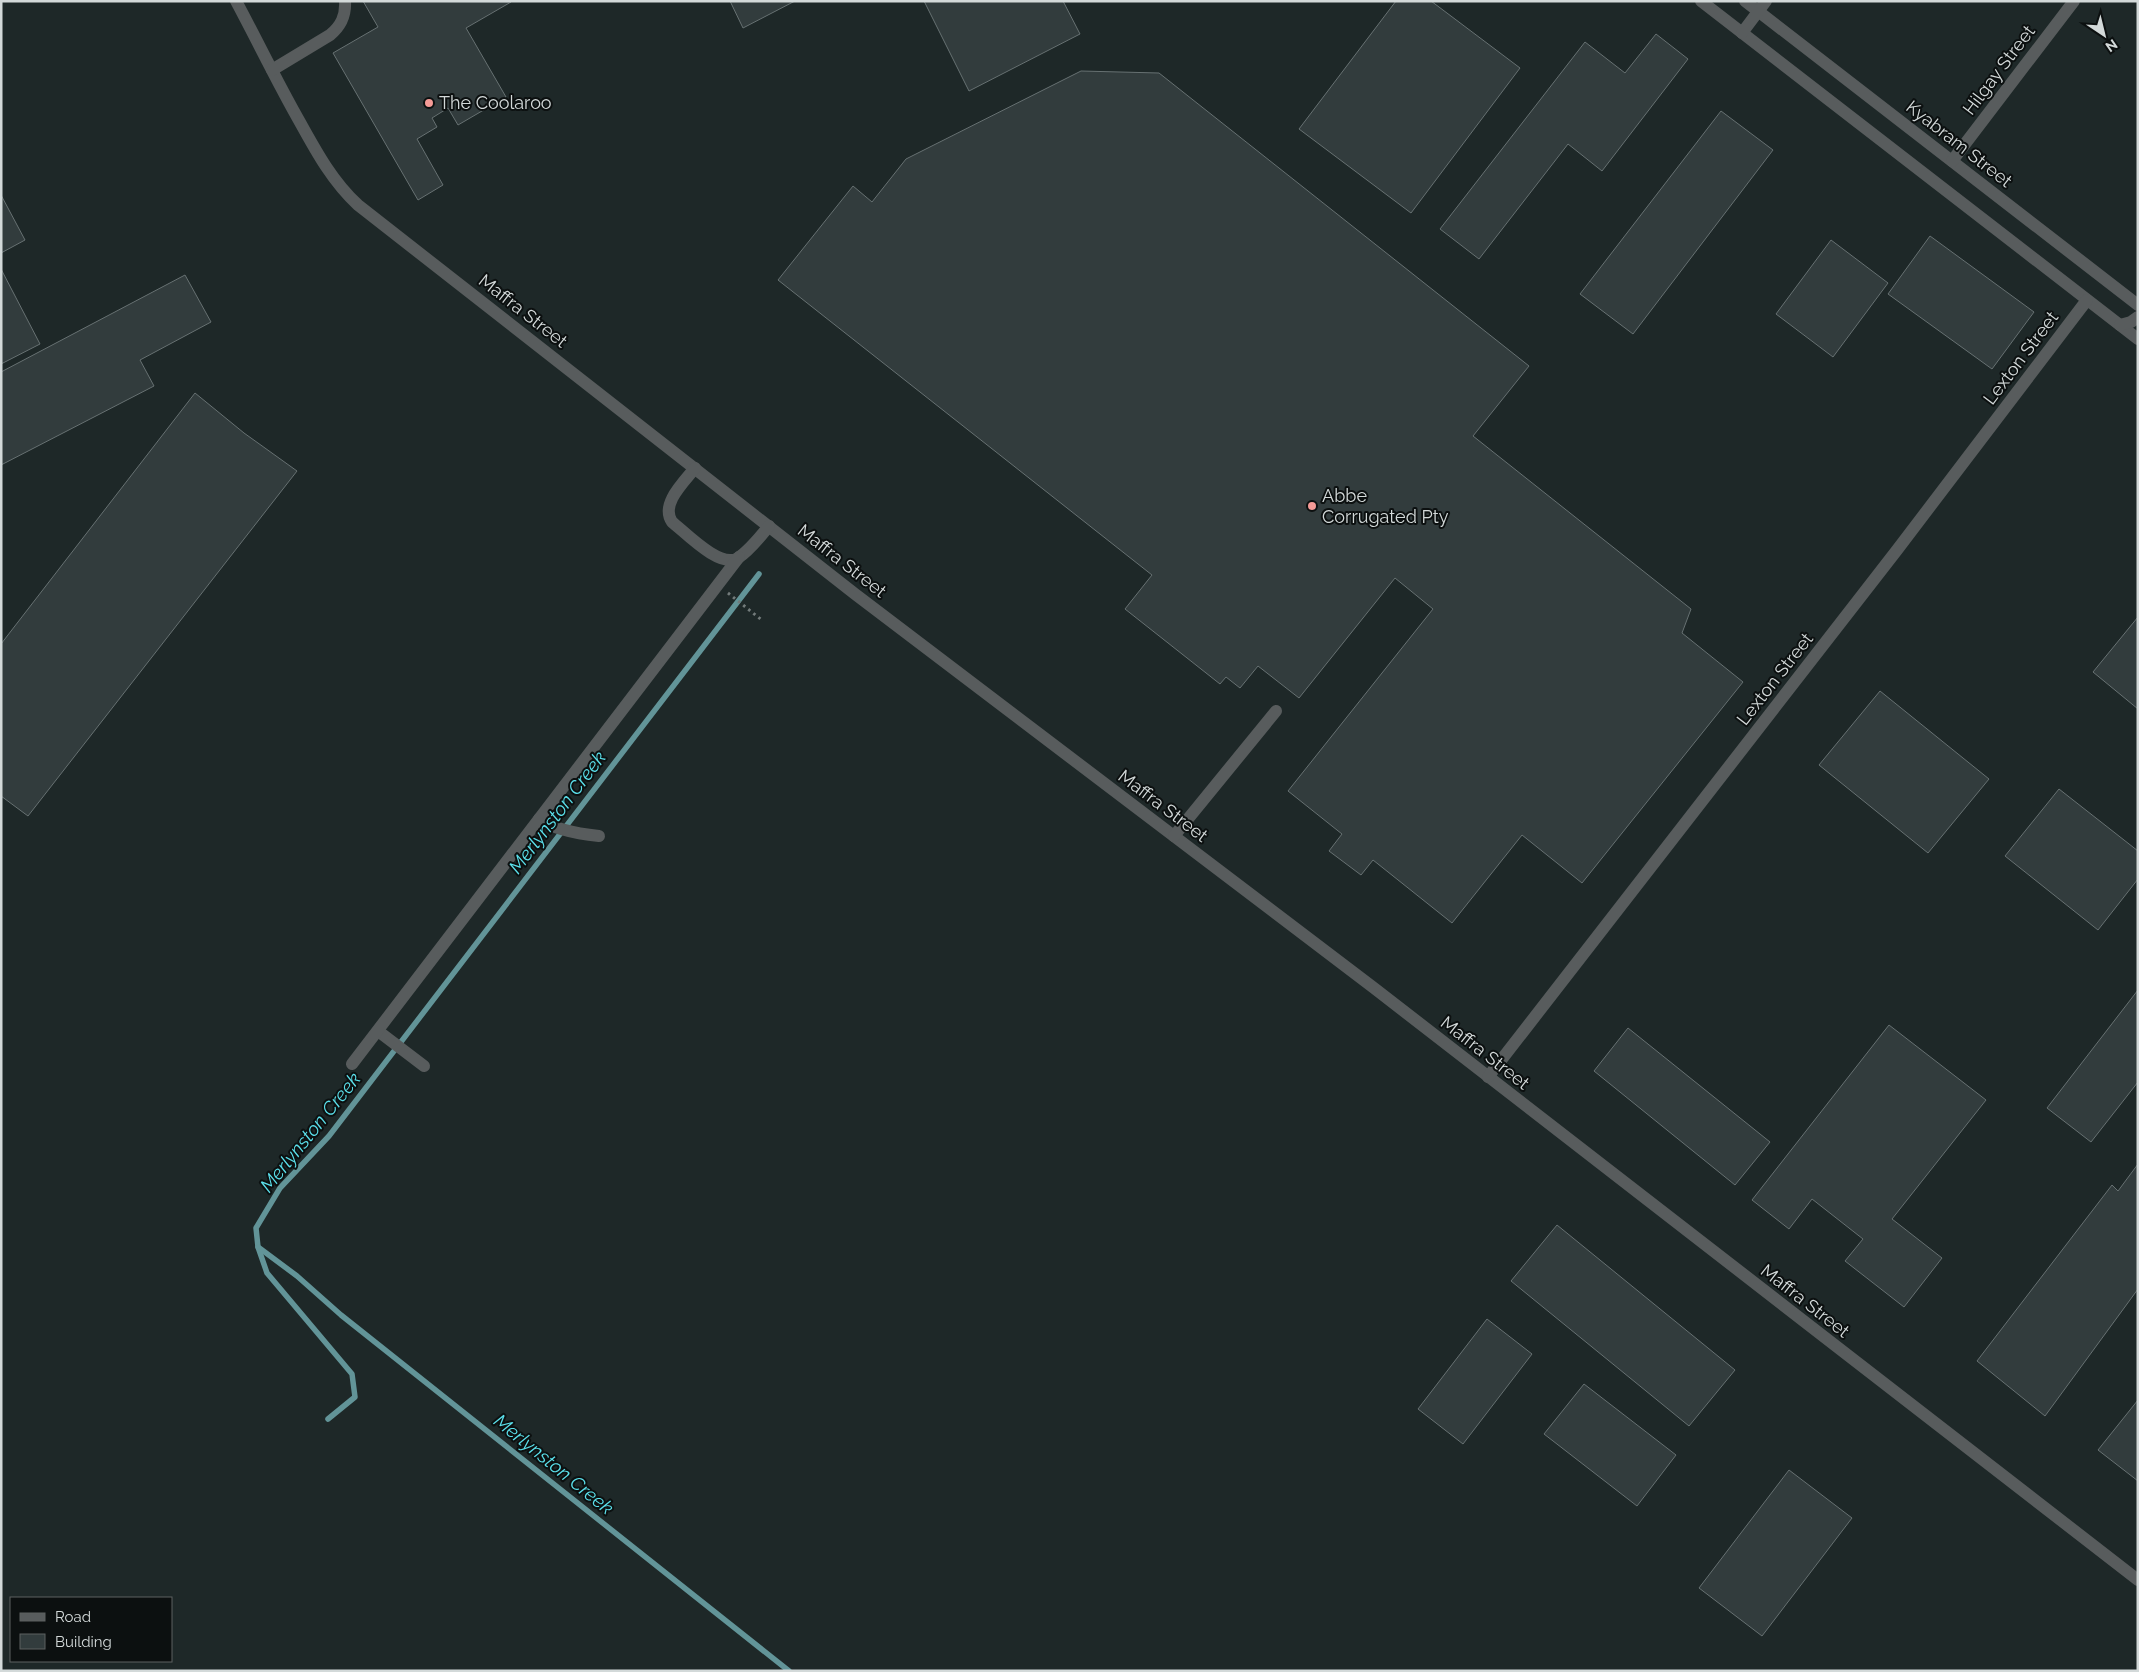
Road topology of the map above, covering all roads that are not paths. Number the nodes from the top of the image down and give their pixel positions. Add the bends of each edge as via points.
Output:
1 (236, 1) edge
2 (345, 1) edge
3 (1701, 1) edge
4 (1744, 1) edge
5 (2074, 1) edge
6 (1762, 6) edge
7 (1742, 33) junction
8 (272, 70) junction
9 (1952, 161) junction
10 (2087, 300) junction
11 (2138, 305) edge
12 (2138, 317) edge
13 (2120, 325) junction
14 (2138, 339) edge
15 (695, 468) junction
16 (769, 526) junction
17 (739, 557) junction
18 (1276, 711) dead end
19 (539, 820) junction
20 (599, 836) dead end
21 (1174, 836) junction
22 (378, 1030) junction
23 (352, 1064) dead end
24 (424, 1066) dead end
25 (1488, 1077) junction
26 (2138, 1580) edge

1 - 8 street, Maffra Street
2 - 8 street via 342,22 330,35
3 - 7 street
4 - 6 street, Kyabram Street
5 - 9 street, Hilgay Street
6 - 7 street
6 - 9 street, Kyabram Street
7 - 10 street
8 - 15 street, Maffra Street via 323,163 346,194
9 - 11 street, Kyabram Street
10 - 13 street
10 - 25 street, Lexton Street
12 - 13 street
13 - 14 street
15 - 16 street, Maffra Street
15 - 17 street via 673,497 668,515 672,522 716,557 726,560
16 - 17 street
16 - 21 street, Maffra Street
17 - 19 street
18 - 21 street
19 - 20 street
19 - 22 street
21 - 25 street, Maffra Street
22 - 23 street
22 - 24 street
25 - 26 street, Maffra Street

